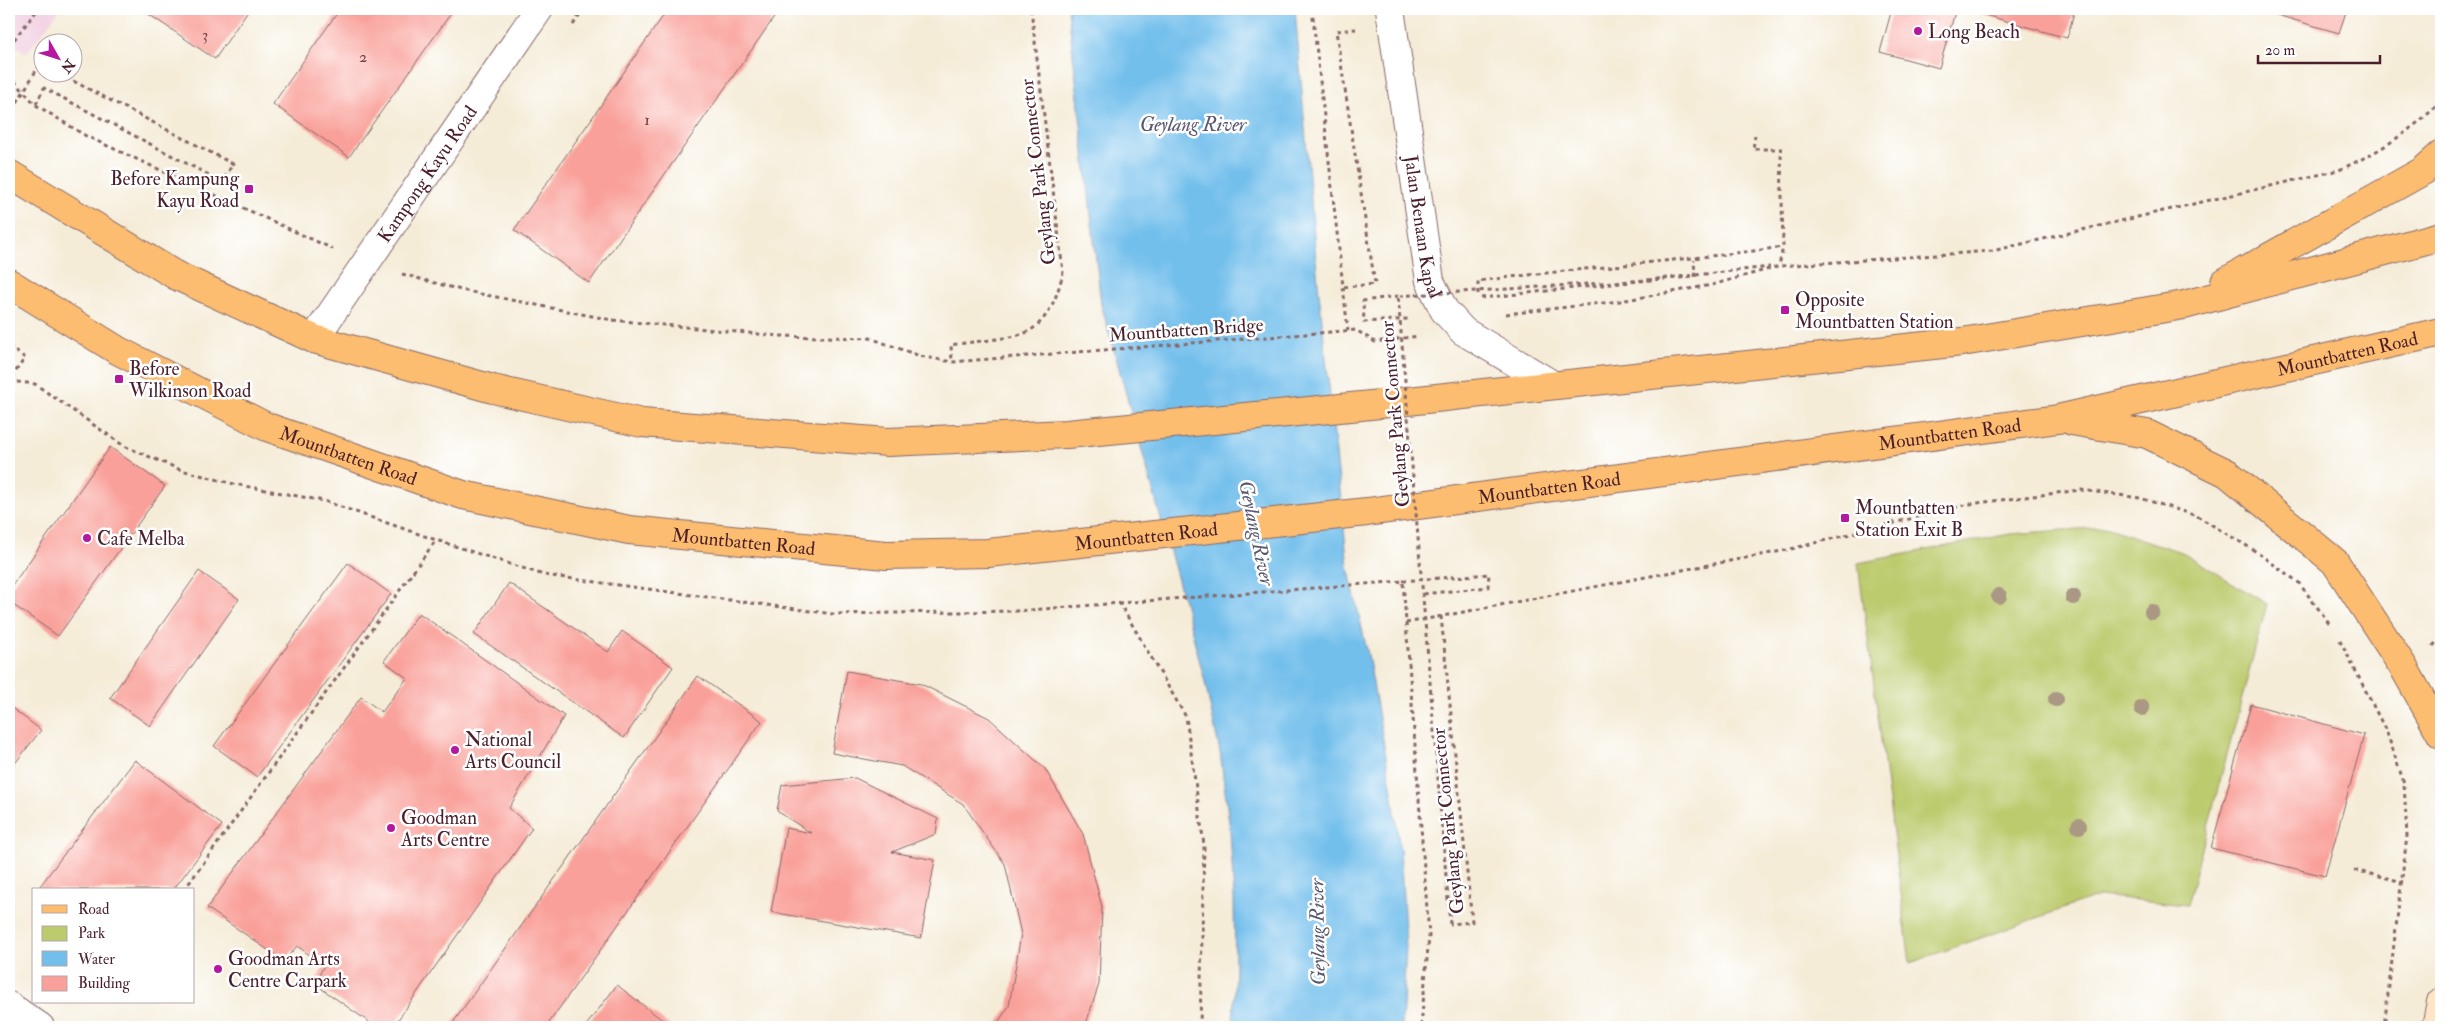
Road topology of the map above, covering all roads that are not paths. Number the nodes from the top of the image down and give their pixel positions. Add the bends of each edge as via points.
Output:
1 (539, 9) edge
2 (1390, 9) edge
3 (2441, 155) edge
4 (9, 174) edge
5 (2441, 236) edge
6 (9, 283) edge
7 (2184, 305) junction
8 (2441, 332) edge
9 (314, 339) junction
10 (1553, 385) junction
11 (2058, 419) junction
12 (2441, 734) edge
13 (2441, 1002) edge
14 (9, 1006) edge
15 (40, 1027) edge
16 (2436, 1027) edge

1 - 9 street, Kampong Kayu Road
2 - 10 street, Jalan Benaan Kapal via 1430,281 1444,310 1463,331
3 - 7 main road via 2423,171
4 - 9 main road via 175,275
5 - 7 main road
6 - 11 main road, Mountbatten Road via 117,350 267,427 463,495 629,530 886,555 988,553 1367,512
7 - 10 main road via 1962,342
8 - 11 main road, Mountbatten Road
9 - 10 main road via 493,389 642,423 888,442 1067,434
11 - 12 main road via 2147,434 2227,473 2336,562 2404,668
13 - 16 main road
14 - 15 street

